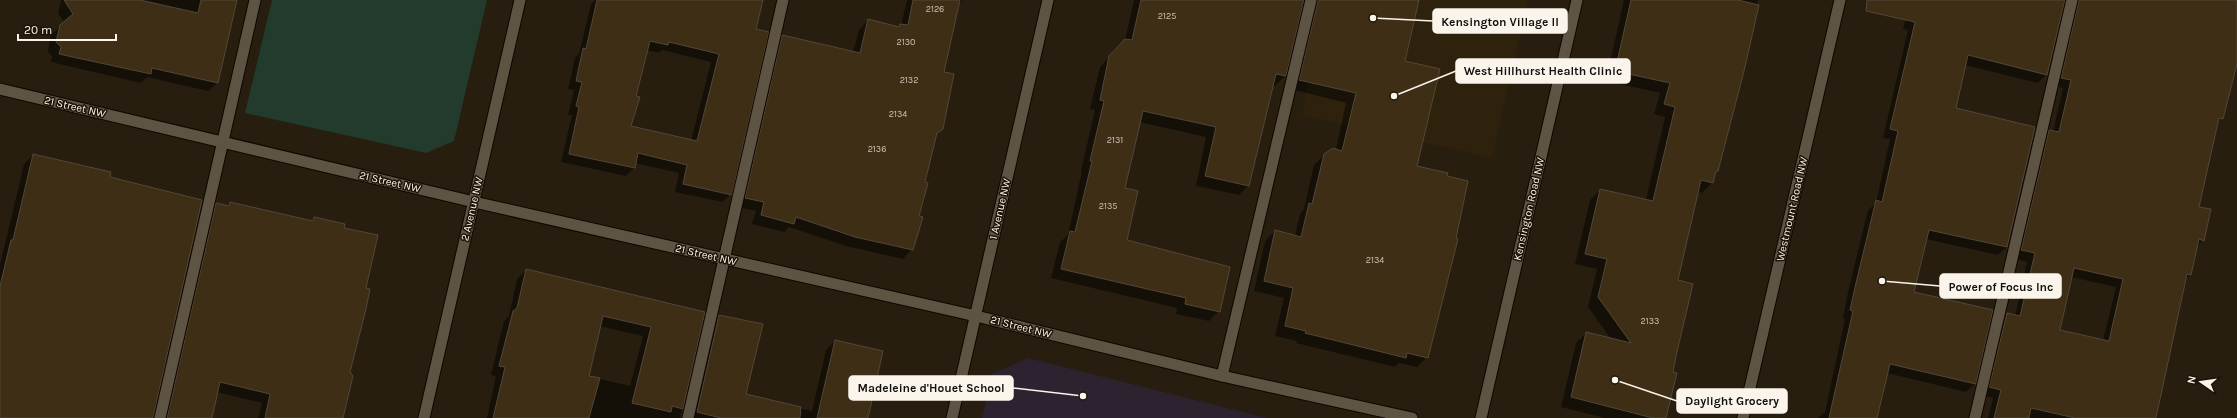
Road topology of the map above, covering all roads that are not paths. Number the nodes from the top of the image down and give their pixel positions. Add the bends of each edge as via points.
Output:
1 (255, 0) edge
2 (520, 0) edge
3 (783, 0) edge
4 (1048, 0) edge
5 (1311, 0) edge
6 (1576, 0) edge
7 (1840, 0) edge
8 (2072, 0) edge
9 (0, 90) edge
10 (223, 142) junction
11 (474, 202) junction
12 (724, 259) junction
13 (976, 316) junction
14 (1222, 376) junction
15 (160, 418) edge
16 (424, 418) edge
17 (688, 418) edge
18 (952, 418) edge
19 (1412, 418) edge
20 (1480, 418) edge
21 (1743, 418) edge
22 (1975, 418) edge

1 - 10 street
2 - 11 street, 2 Avenue NW
3 - 12 street
4 - 13 street, 1 Avenue NW
5 - 14 street
6 - 20 street, Kensington Road NW
7 - 21 street, Westmount Road NW
8 - 22 street
9 - 10 street, 21 Street NW
10 - 11 street, 21 Street NW
10 - 15 street
11 - 12 street, 21 Street NW
11 - 16 street, 2 Avenue NW
12 - 13 street, 21 Street NW
12 - 17 street
13 - 14 street, 21 Street NW
13 - 18 street, 1 Avenue NW
14 - 19 street, 21 Street NW

